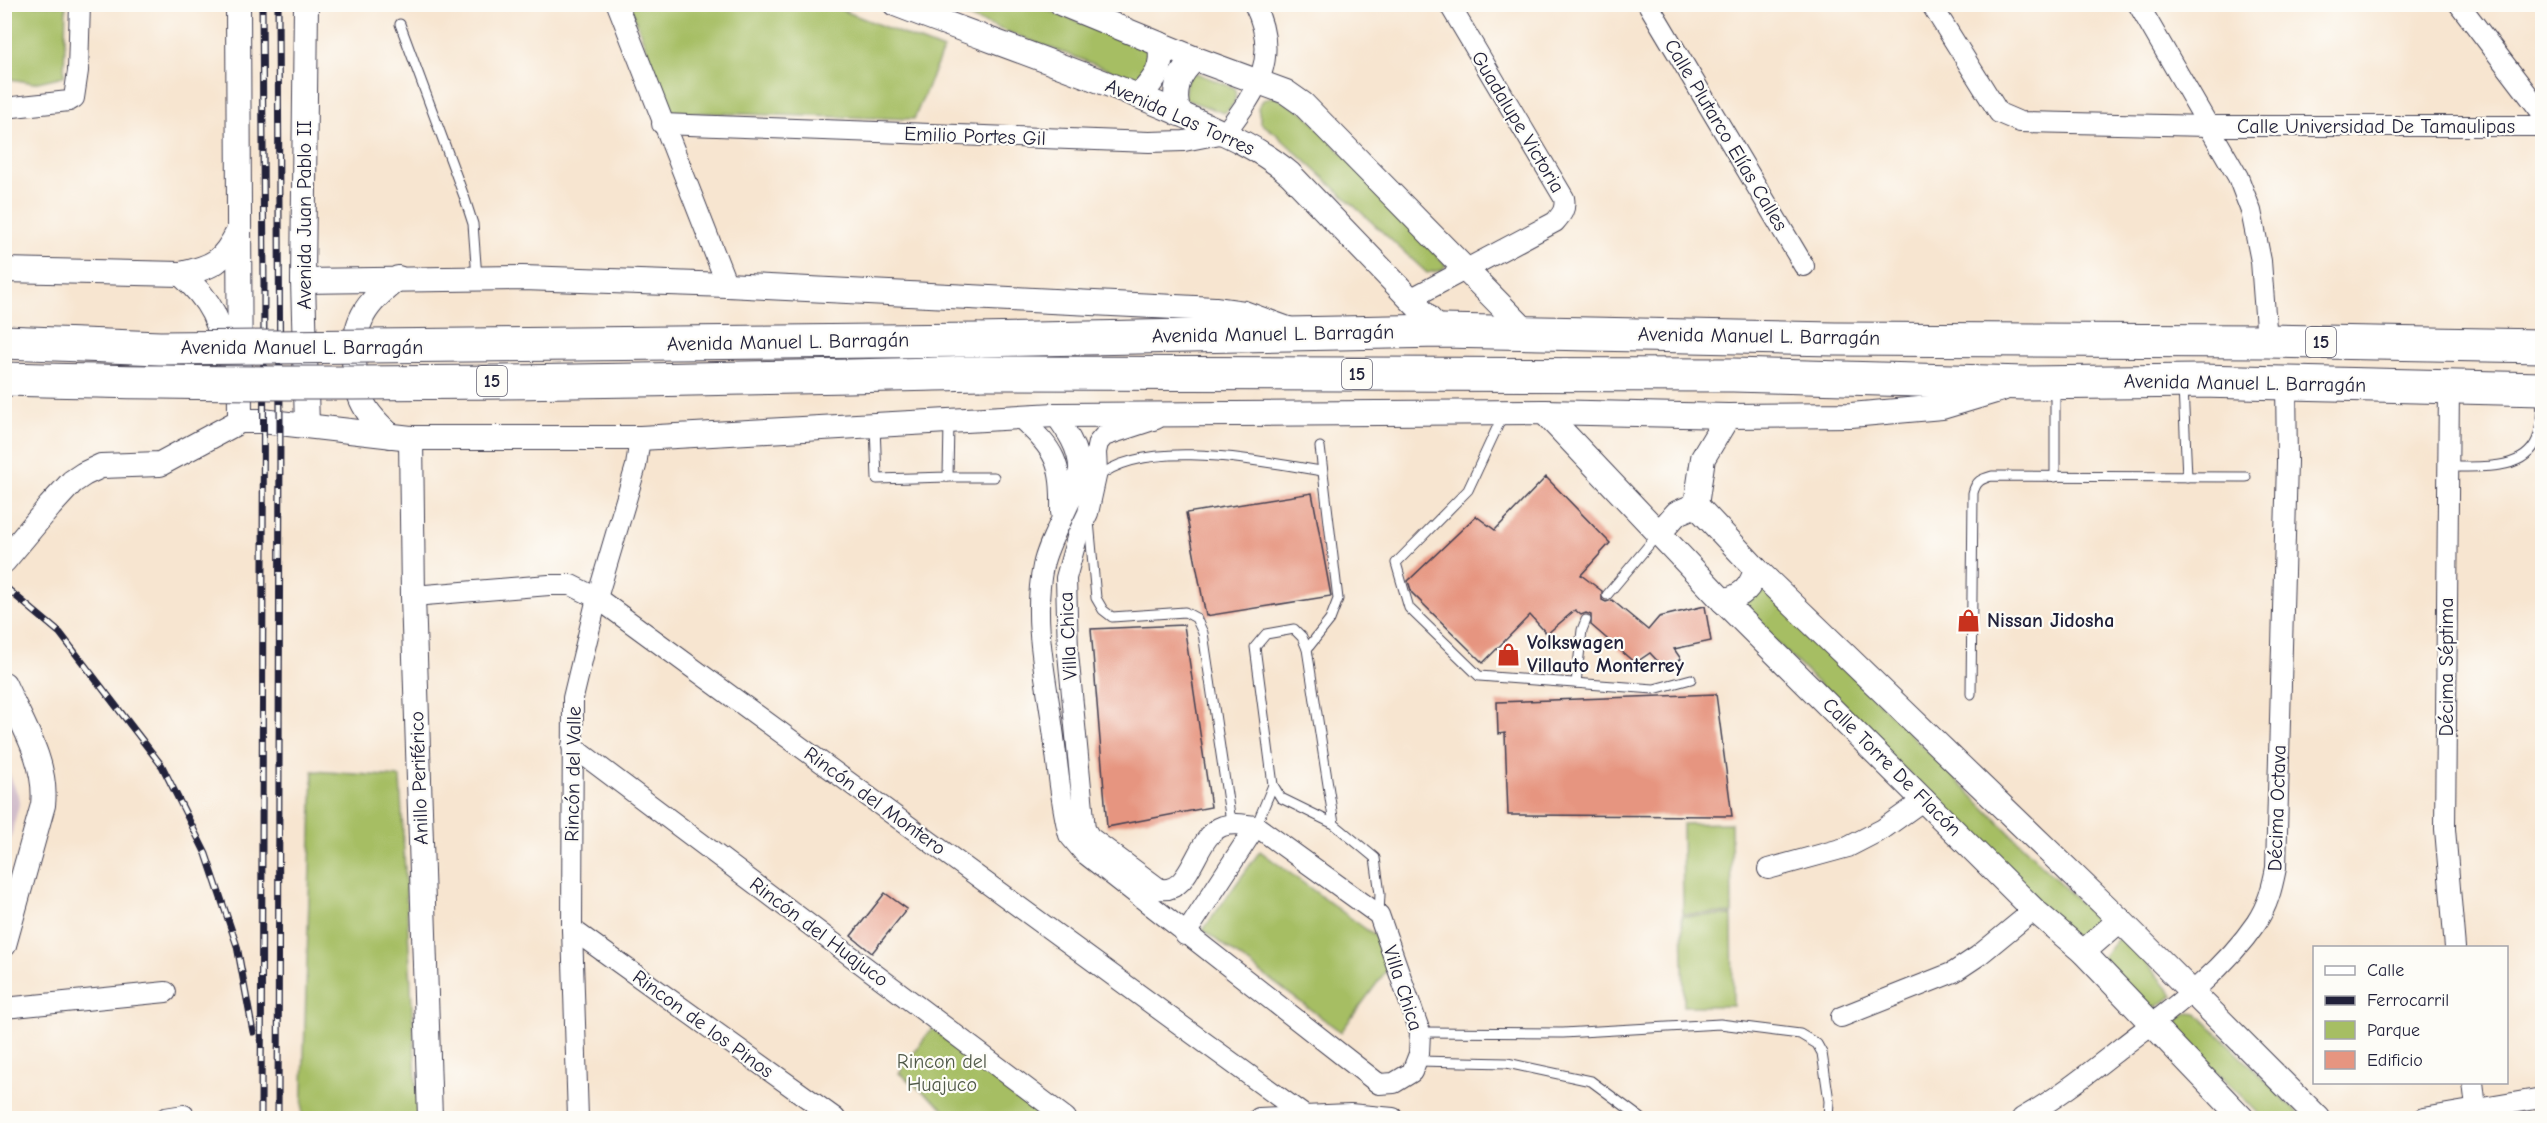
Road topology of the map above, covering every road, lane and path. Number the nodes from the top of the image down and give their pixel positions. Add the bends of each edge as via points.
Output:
1 (80, 4) edge
2 (238, 4) edge
3 (306, 4) edge
4 (617, 4) edge
5 (895, 4) edge
6 (1062, 4) edge
7 (1254, 4) edge
8 (1449, 4) edge
9 (1648, 4) edge
10 (1931, 4) edge
11 (2138, 4) edge
12 (2458, 4) edge
13 (400, 24) dead end
14 (1160, 44) junction
15 (1196, 59) junction
16 (1260, 81) junction
17 (1139, 96) junction
18 (4, 108) edge
19 (2542, 113) edge
20 (1179, 114) junction
21 (662, 124) junction
22 (2210, 126) junction
23 (2542, 126) edge
24 (1225, 133) junction
25 (238, 232) junction
26 (1804, 266) dead end
27 (1464, 268) junction
28 (4, 270) edge
29 (181, 274) junction
30 (477, 278) junction
31 (398, 279) junction
32 (303, 281) junction
33 (727, 285) junction
34 (1410, 299) junction
35 (1441, 331) junction
36 (1526, 331) junction
37 (1299, 333) junction
38 (2267, 341) junction
39 (4, 342) edge
40 (2542, 346) edge
41 (4, 379) edge
42 (2183, 381) junction
43 (2040, 382) junction
44 (2286, 383) junction
45 (2448, 386) junction
46 (2542, 389) edge
47 (2542, 398) edge
48 (1504, 412) junction
49 (1544, 412) junction
50 (1168, 414) junction
51 (1055, 415) junction
52 (1728, 416) junction
53 (1019, 417) junction
54 (240, 421) junction
55 (949, 421) junction
56 (875, 425) junction
57 (307, 426) junction
58 (217, 432) junction
59 (401, 437) junction
60 (640, 438) junction
61 (1320, 447) dead end
62 (2447, 467) junction
63 (1322, 471) junction
64 (948, 477) junction
65 (994, 477) dead end
66 (2055, 477) junction
67 (2187, 477) junction
68 (2246, 477) dead end
69 (1095, 480) junction
70 (1696, 505) junction
71 (1088, 513) junction
72 (1061, 517) junction
73 (1660, 532) junction
74 (4, 561) edge
75 (1756, 569) junction
76 (413, 596) junction
77 (1607, 596) dead end
78 (597, 598) junction
79 (1723, 601) junction
80 (1066, 604) junction
81 (1040, 611) junction
82 (1586, 620) dead end
83 (1307, 650) junction
84 (1691, 679) dead end
85 (1576, 683) junction
86 (4, 684) edge
87 (1971, 694) dead end
88 (572, 746) junction
89 (1274, 785) junction
90 (1925, 799) junction
91 (1334, 824) junction
92 (1247, 825) junction
93 (1079, 835) junction
94 (1768, 869) dead end
95 (2034, 910) junction
96 (1379, 915) junction
97 (2120, 920) junction
98 (572, 928) junction
99 (1185, 935) junction
100 (4, 945) edge
101 (2455, 946) edge
102 (2083, 952) junction
103 (166, 992) dead end
104 (2191, 992) junction
105 (4, 1008) edge
106 (1840, 1017) dead end
107 (2151, 1025) junction
108 (1420, 1032) junction
109 (1418, 1061) junction
110 (2473, 1084) edge
111 (2542, 1098) edge
112 (2476, 1108) junction
113 (1305, 1116) junction
114 (430, 1119) edge
115 (578, 1119) edge
116 (835, 1119) edge
117 (1066, 1119) edge
118 (1259, 1119) edge
119 (1393, 1119) edge
120 (1641, 1119) edge
121 (1828, 1119) edge
122 (2022, 1119) edge
123 (2242, 1119) edge
124 (2318, 1119) edge
125 (2424, 1119) edge

1 - 18 street via 74,98
2 - 25 street
3 - 32 street, Avenida Juan Pablo II
4 - 21 street
5 - 17 street, Avenida Las Torres
6 - 14 street
7 - 16 street via 1265,32
8 - 27 street, Guadalupe Victoria via 1565,205 1555,222
9 - 26 street, Calle Plutarco Elías Calles
10 - 22 street, Calle Universidad De Tamaulipas via 1999,113 2020,122
11 - 22 street
12 - 19 street
13 - 30 lane via 473,224
14 - 15 street
14 - 17 street via 1160,69
15 - 16 street
15 - 20 street via 1185,68 1175,91
16 - 24 street
16 - 27 street via 1286,92 1320,118
17 - 20 street, Avenida Las Torres
20 - 24 street, Avenida Las Torres
21 - 24 street, Emilio Portes Gil via 1149,142 1184,141
21 - 33 street
22 - 23 street, Calle Universidad De Tamaulipas
22 - 38 street via 2238,177 2251,211 2261,261
24 - 34 street, Avenida Las Torres via 1270,157 1290,174
25 - 29 street via 221,260
25 - 54 street
27 - 34 street, Guadalupe Victoria
27 - 36 street
28 - 29 street
29 - 58 street via 200,290 219,324 231,401 227,418
30 - 31 street
30 - 33 street
31 - 32 street
31 - 59 street via 363,314 356,353 358,391 364,405 376,422
32 - 57 street, Avenida Juan Pablo II
33 - 37 street via 1215,309 1244,313
34 - 35 street, Avenida Las Torres
35 - 36 highway, Avenida Manuel L. Barragán / 15
35 - 37 highway, Avenida Manuel L. Barragán / 15
36 - 38 highway, Avenida Manuel L. Barragán / 15 via 1835,339
37 - 39 highway, Avenida Manuel L. Barragán / 15, bridge via 160,348
38 - 40 highway, Avenida Manuel L. Barragán / 15
41 - 43 highway, Avenida Manuel L. Barragán / 15, bridge via 154,383 599,381 980,373 1733,375
42 - 43 highway, Avenida Manuel L. Barragán / 15
42 - 44 highway, Avenida Manuel L. Barragán / 15
42 - 67 lane
43 - 52 street via 1942,407 1851,415
43 - 66 lane
44 - 45 highway, Avenida Manuel L. Barragán / 15
44 - 104 street, Décima Octava via 2276,867 2271,896 2256,922 2231,955
45 - 46 highway, Avenida Manuel L. Barragán / 15
45 - 62 street, Décima Séptima
47 - 62 lane via 2538,438 2522,458 2495,466
48 - 49 street
48 - 50 street
48 - 85 lane via 1468,490 1396,563 1409,608 1479,676
49 - 52 street
49 - 73 street, Calle Torre De Flacón
50 - 51 street
50 - 69 street, Villa Chica via 1104,436 1095,452
51 - 53 street
51 - 72 street, Villa Chica via 1071,441 1079,467 1079,479
52 - 70 street via 1703,458
53 - 55 street
53 - 72 street via 1054,454 1059,470
54 - 57 street
54 - 58 street
55 - 56 street
55 - 64 lane
56 - 60 street
56 - 64 lane via 877,479
57 - 59 street
58 - 74 street via 160,464 101,466 84,474 72,482
59 - 60 street
59 - 76 street, Anillo Periférico
60 - 78 street, Rincón del Valle via 636,466
61 - 63 lane
62 - 101 street, Décima Séptima via 2445,829
63 - 69 lane via 1222,457 1166,455 1136,460 1104,472
63 - 83 lane via 1338,599 1330,620
64 - 65 lane
66 - 67 lane
66 - 87 lane via 1992,476 1981,478 1975,485
67 - 68 lane
69 - 71 street, Villa Chica
70 - 73 street via 1677,513
70 - 75 street
71 - 80 street, Villa Chica via 1066,578
71 - 92 lane via 1096,598 1103,610 1112,617 1185,612 1196,618 1203,633 1230,814
72 - 81 street, Villa Chica via 1043,563
73 - 77 lane
73 - 79 street, Calle Torre De Flacón
75 - 79 street via 1744,594
75 - 97 street
76 - 78 street, Rincón del Montero via 571,585
76 - 114 street, Anillo Periférico
78 - 88 street, Rincón del Valle via 573,698
78 - 113 street, Rincón del Montero
79 - 90 street, Calle Torre De Flacón
80 - 81 street
80 - 93 street, Villa Chica
81 - 93 street, Villa Chica via 1066,822
82 - 85 lane
83 - 89 lane via 1294,629 1266,633 1255,647
83 - 91 lane
84 - 85 lane via 1654,689
86 - 100 street via 40,766 45,787
88 - 98 street, Rincón del Valle
88 - 117 street, Rincón del Huajuco
89 - 91 lane via 1286,802
89 - 92 lane
90 - 94 street via 1883,829 1848,847
90 - 95 street, Calle Torre De Flacón
91 - 96 lane via 1375,858
92 - 93 street, Villa Chica via 1216,829 1183,880 1168,890 1160,889 1090,837
92 - 96 street
92 - 99 street
93 - 99 street via 1084,853
95 - 102 street, Calle Torre De Flacón
95 - 106 street via 1954,972
96 - 108 street, Villa Chica
97 - 102 street
97 - 104 street
98 - 115 street, Rincón del Valle
98 - 116 street, Rincon de los Pinos
99 - 109 street via 1379,1084 1406,1078
102 - 107 street, Calle Torre De Flacón
103 - 105 street
104 - 107 street, Décima Octava
104 - 124 street
107 - 122 street, Décima Octava via 2052,1101
107 - 123 street, Calle Torre De Flacón
108 - 109 street, Villa Chica
108 - 121 lane via 1563,1033 1720,1024 1800,1034 1822,1053
109 - 120 lane via 1507,1063 1591,1081
110 - 112 street
111 - 112 street
112 - 125 street
113 - 118 street
113 - 119 street via 1350,1114

